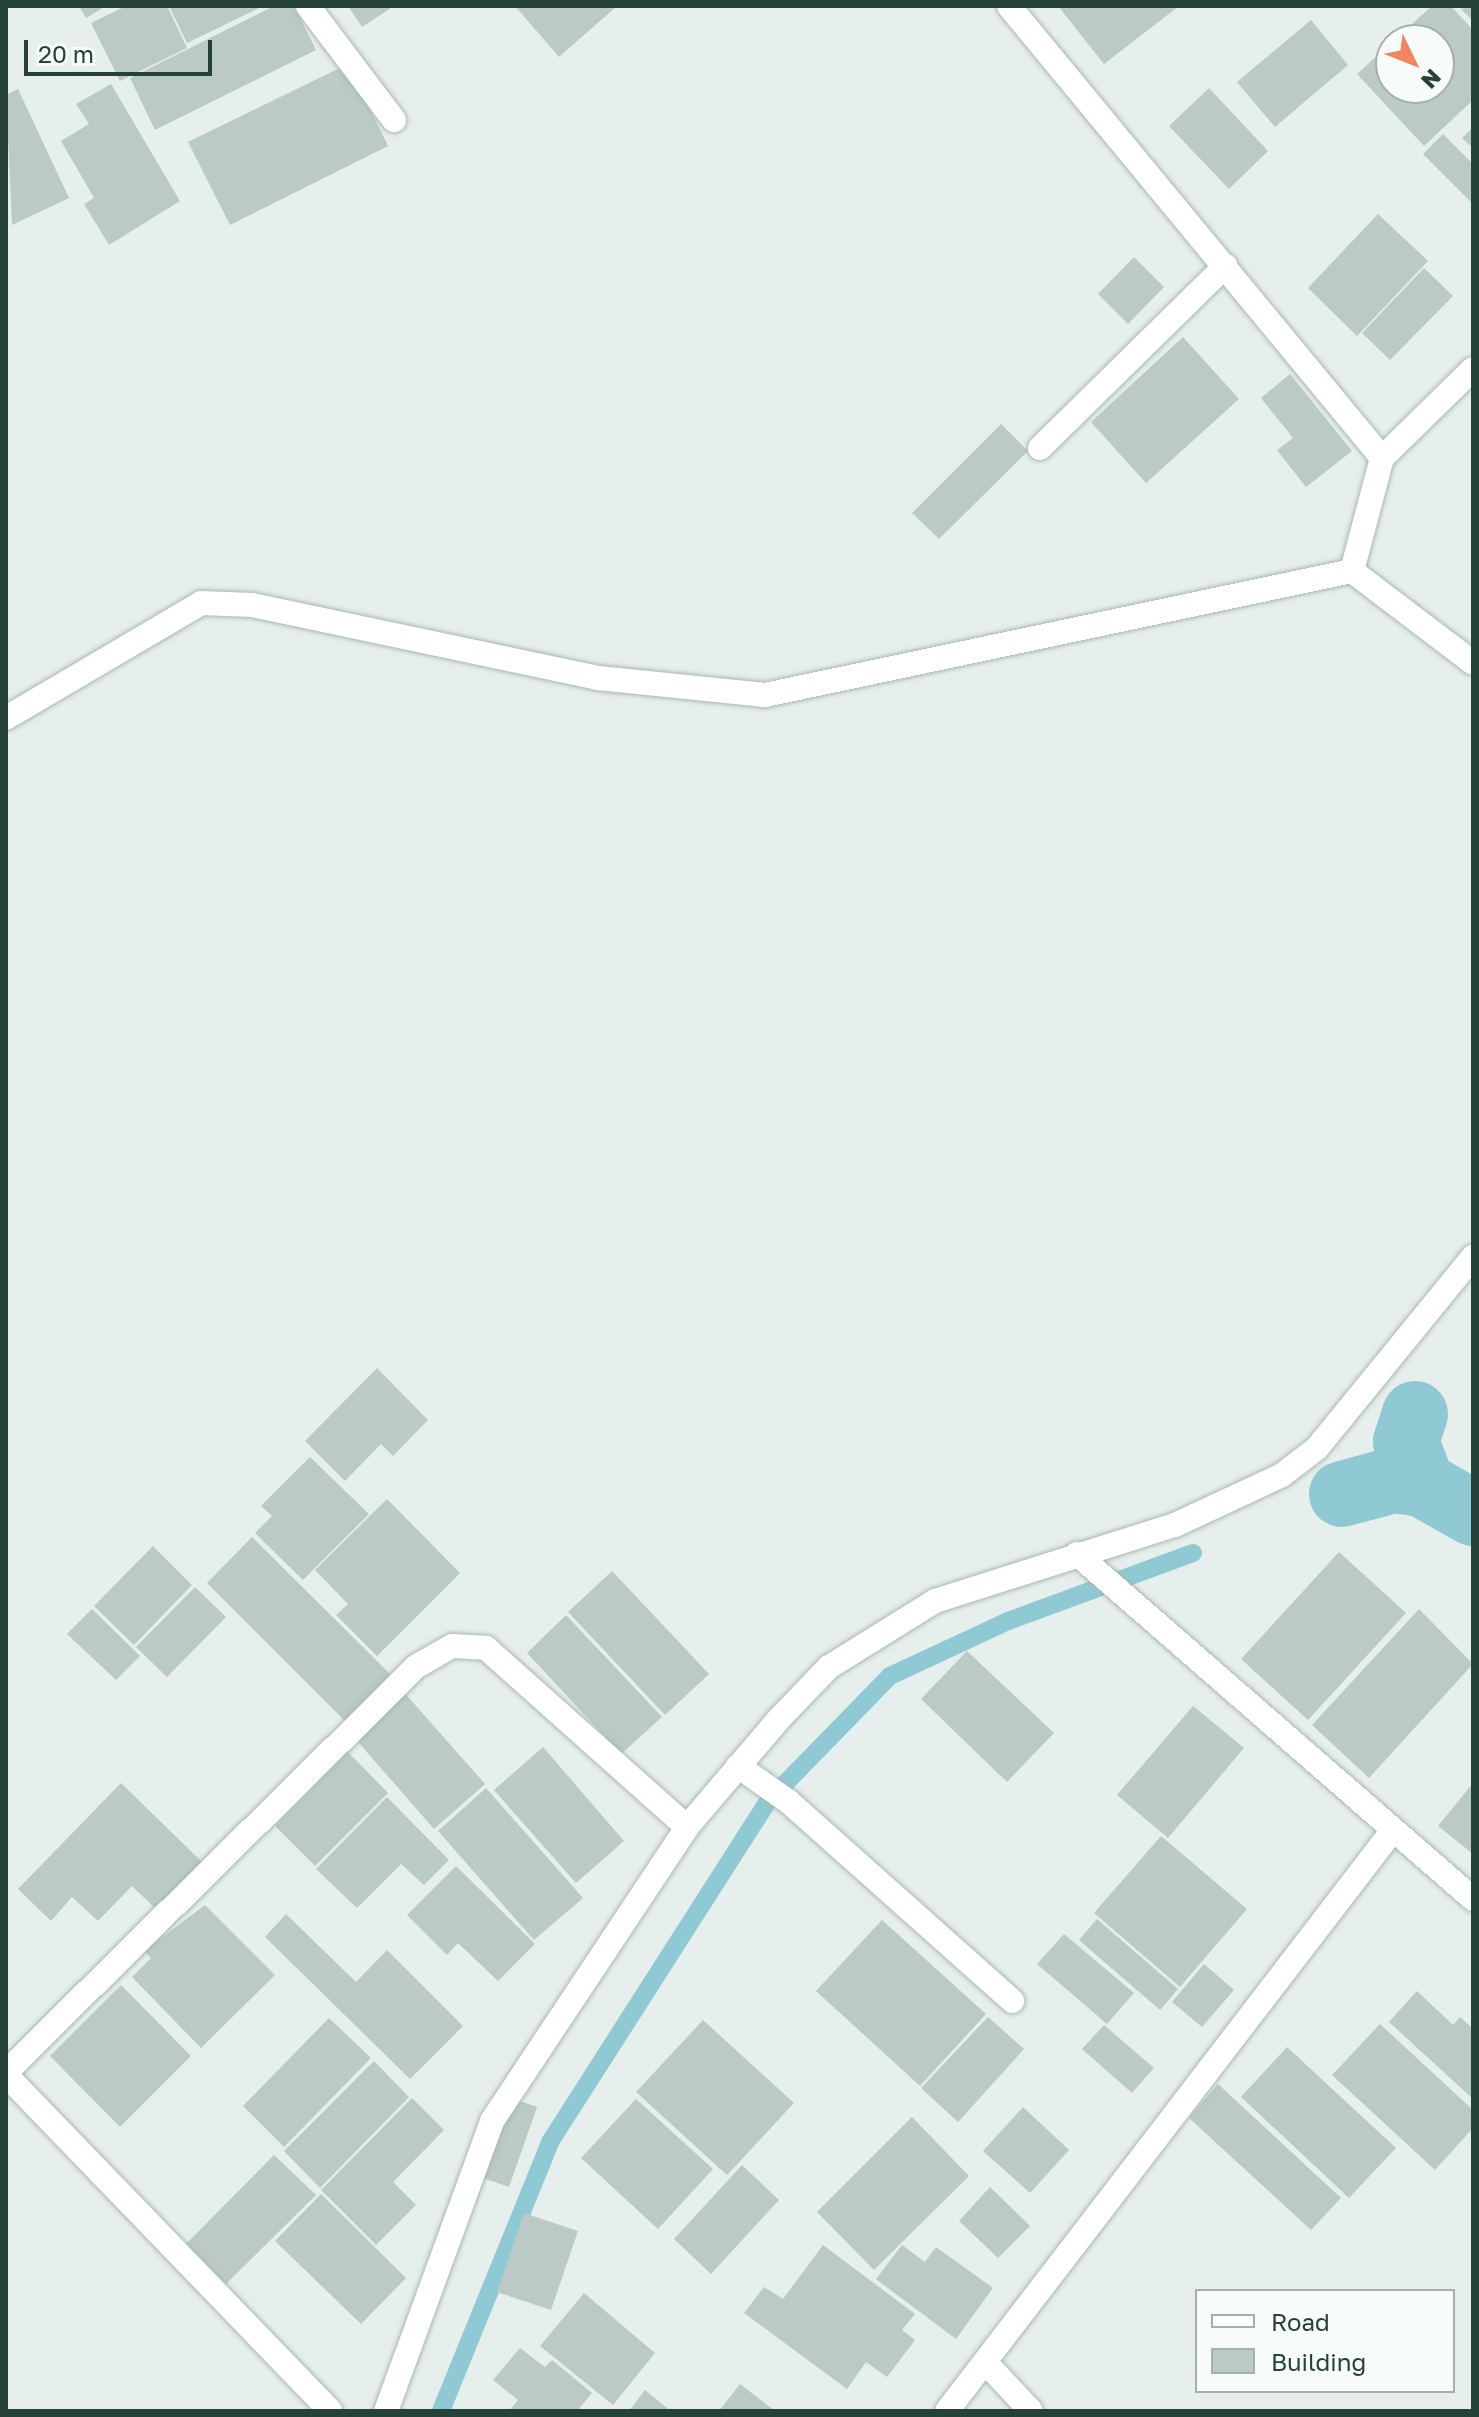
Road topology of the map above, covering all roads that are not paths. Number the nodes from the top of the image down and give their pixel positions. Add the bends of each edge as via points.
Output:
1 (308, 6) edge
2 (1009, 6) edge
3 (394, 120) dead end
4 (1225, 266) junction
5 (1473, 369) edge
6 (1040, 448) dead end
7 (1378, 467) junction
8 (1353, 564) junction
9 (1473, 663) edge
10 (6, 718) edge
11 (1473, 1257) edge
12 (1077, 1554) junction
13 (738, 1766) junction
14 (687, 1827) junction
15 (1393, 1830) junction
16 (1473, 1899) edge
17 (1012, 2001) dead end
18 (6, 2073) edge
19 (987, 2364) junction
20 (331, 2411) edge
21 (386, 2411) edge
22 (947, 2411) edge
23 (1031, 2411) edge

1 - 3 street
2 - 4 street
4 - 6 street
4 - 7 street
5 - 7 street
7 - 8 street
8 - 9 street
8 - 10 street via 765,695 598,678 252,605 201,603
11 - 12 street via 1317,1448 1282,1475 1212,1511
12 - 13 street via 935,1601 887,1626 829,1667
12 - 15 street
13 - 14 street
13 - 17 street via 789,1802
14 - 18 street via 486,1648 452,1646 417,1666
14 - 21 street via 492,2121
15 - 16 street
15 - 19 street
18 - 20 street
19 - 22 street
19 - 23 street

